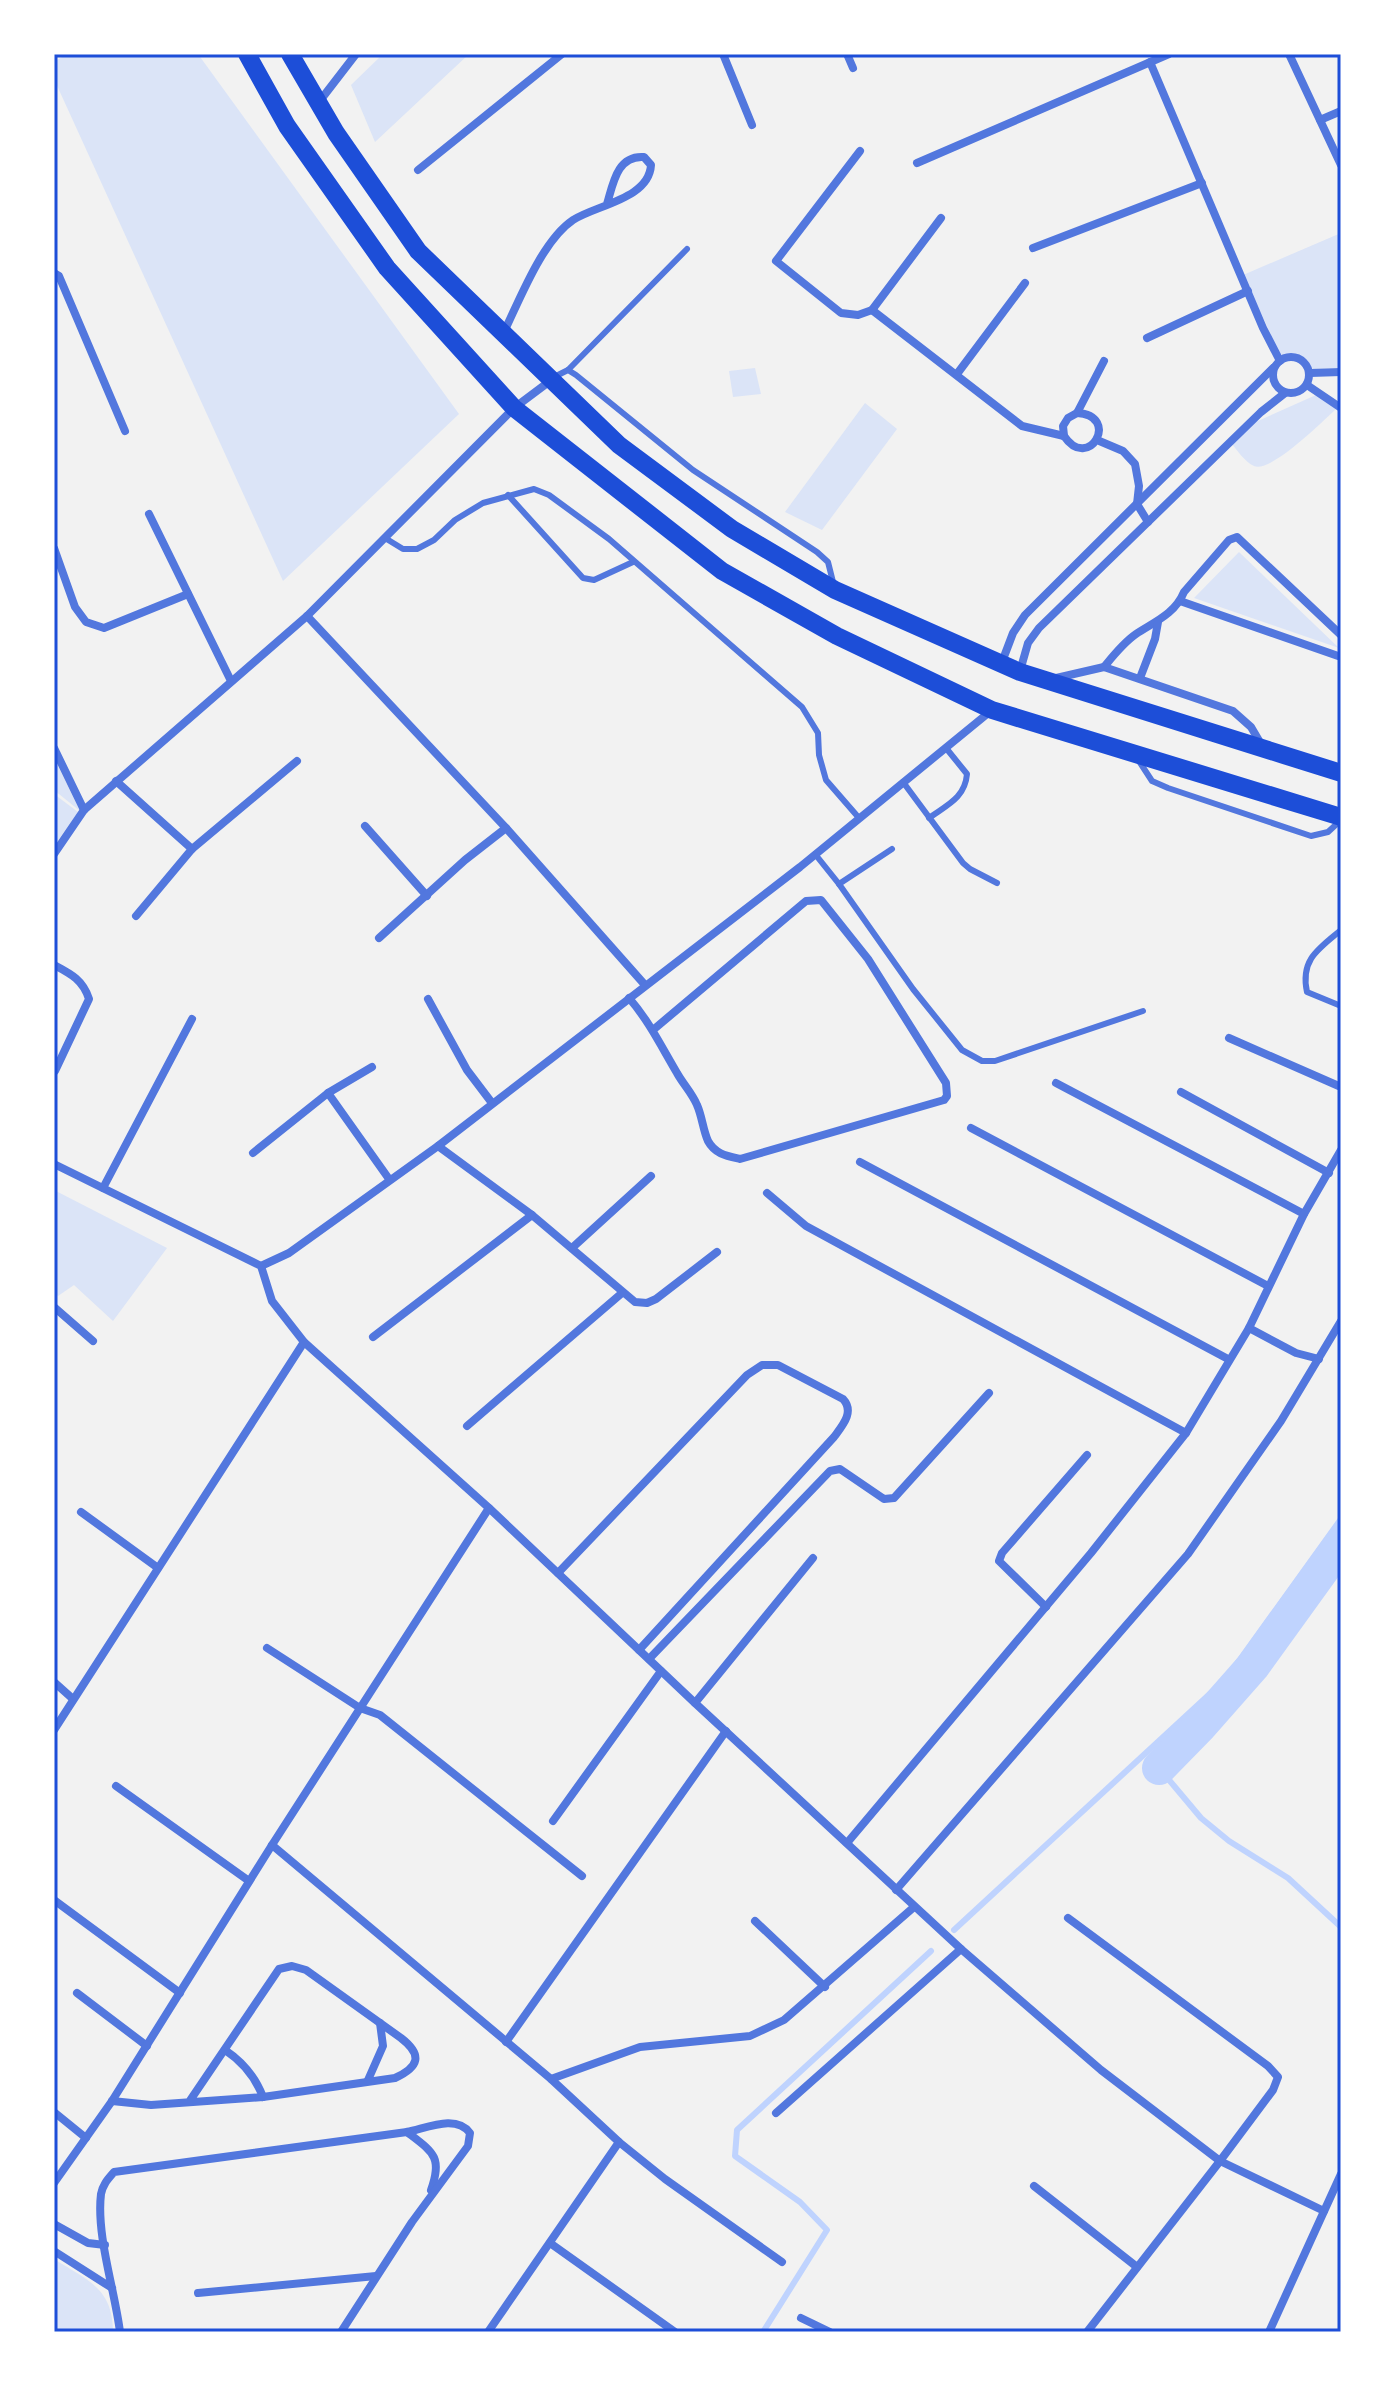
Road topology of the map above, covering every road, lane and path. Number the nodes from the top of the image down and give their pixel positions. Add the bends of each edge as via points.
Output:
1 (247, 54) edge
2 (290, 54) edge
3 (356, 54) edge
4 (562, 54) edge
5 (723, 54) edge
6 (847, 54) edge
7 (1169, 54) edge
8 (1289, 54) edge
9 (1150, 62) junction
10 (853, 68) dead end
11 (318, 103) junction
12 (1341, 111) edge
13 (1320, 120) junction
14 (752, 125) dead end
15 (860, 151) dead end
16 (917, 163) dead end
17 (1341, 165) edge
18 (418, 170) dead end
19 (1202, 183) junction
20 (607, 204) junction
21 (941, 218) dead end
22 (1033, 248) dead end
23 (687, 249) dead end
24 (54, 273) edge
25 (1025, 283) dead end
26 (1248, 291) junction
27 (872, 310) junction
28 (503, 335) junction
29 (1147, 338) dead end
30 (1104, 361) dead end
31 (1277, 364) junction
32 (568, 370) junction
33 (1341, 372) edge
34 (1310, 373) junction
35 (957, 374) junction
36 (551, 380) junction
37 (1307, 385) junction
38 (1285, 393) junction
39 (514, 408) junction
40 (1341, 408) edge
41 (1077, 413) junction
42 (125, 431) dead end
43 (1064, 436) junction
44 (1097, 440) junction
45 (508, 495) junction
46 (1137, 504) junction
47 (149, 514) dead end
48 (1148, 522) junction
49 (385, 538) junction
50 (54, 548) edge
51 (633, 562) junction
52 (835, 590) junction
53 (188, 594) junction
54 (1180, 601) junction
55 (307, 616) junction
56 (1158, 622) junction
57 (1341, 635) edge
58 (1341, 657) edge
59 (1001, 664) junction
60 (1104, 667) junction
61 (1020, 672) junction
62 (1140, 678) junction
63 (231, 681) junction
64 (1046, 681) junction
65 (992, 710) junction
66 (54, 748) edge
67 (946, 748) junction
68 (1264, 749) junction
69 (1135, 754) junction
70 (297, 761) dead end
71 (1341, 773) edge
72 (116, 781) junction
73 (903, 782) junction
74 (84, 810) junction
75 (859, 818) junction
76 (929, 818) junction
77 (1341, 818) edge
78 (365, 826) dead end
79 (506, 828) junction
80 (192, 849) junction
81 (892, 849) dead end
82 (54, 854) edge
83 (815, 854) junction
84 (997, 883) dead end
85 (839, 884) junction
86 (427, 896) junction
87 (136, 916) dead end
88 (1341, 930) edge
89 (379, 938) dead end
90 (54, 965) edge
91 (645, 985) junction
92 (629, 998) junction
93 (428, 999) dead end
94 (1341, 1006) edge
95 (1143, 1011) dead end
96 (192, 1019) dead end
97 (653, 1030) junction
98 (1229, 1038) dead end
99 (372, 1067) dead end
100 (55, 1071) edge
101 (1056, 1083) dead end
102 (1341, 1087) edge
103 (1181, 1092) dead end
104 (328, 1093) junction
105 (492, 1103) junction
106 (971, 1128) dead end
107 (438, 1146) junction
108 (1341, 1150) edge
109 (253, 1153) dead end
110 (860, 1162) dead end
111 (54, 1164) edge
112 (1329, 1173) junction
113 (651, 1176) dead end
114 (389, 1179) junction
115 (103, 1188) junction
116 (767, 1193) dead end
117 (1304, 1214) junction
118 (532, 1215) junction
119 (572, 1248) junction
120 (717, 1252) dead end
121 (261, 1266) junction
122 (1268, 1286) junction
123 (622, 1293) junction
124 (54, 1307) edge
125 (1341, 1321) edge
126 (1249, 1328) junction
127 (373, 1337) dead end
128 (93, 1341) dead end
129 (304, 1342) junction
130 (1228, 1359) junction
131 (1319, 1359) junction
132 (989, 1393) dead end
133 (467, 1426) dead end
134 (1186, 1433) junction
135 (1087, 1455) dead end
136 (489, 1508) junction
137 (81, 1512) dead end
138 (813, 1558) dead end
139 (158, 1568) junction
140 (558, 1573) junction
141 (1046, 1607) junction
142 (267, 1648) dead end
143 (639, 1650) junction
144 (649, 1659) junction
145 (661, 1671) junction
146 (54, 1682) edge
147 (73, 1699) junction
148 (695, 1703) junction
149 (360, 1708) junction
150 (54, 1730) edge
151 (726, 1731) junction
152 (116, 1786) dead end
153 (553, 1821) dead end
154 (847, 1843) junction
155 (272, 1845) junction
156 (582, 1876) dead end
157 (249, 1881) junction
158 (896, 1890) junction
159 (54, 1900) edge
160 (914, 1907) junction
161 (1068, 1918) dead end
162 (755, 1921) dead end
163 (961, 1949) junction
164 (825, 1987) junction
165 (77, 1993) dead end
166 (180, 1993) junction
167 (380, 2023) junction
168 (506, 2042) junction
169 (147, 2046) junction
170 (225, 2050) junction
171 (551, 2079) junction
172 (368, 2080) junction
173 (263, 2097) junction
174 (112, 2101) junction
175 (189, 2102) junction
176 (54, 2112) edge
177 (776, 2113) dead end
178 (407, 2132) junction
179 (86, 2138) junction
180 (619, 2142) junction
181 (1220, 2161) junction
182 (1341, 2174) edge
183 (54, 2183) edge
184 (1034, 2186) dead end
185 (428, 2199) junction
186 (1324, 2211) junction
187 (54, 2224) edge
188 (550, 2243) junction
189 (105, 2245) junction
190 (54, 2251) edge
191 (782, 2262) dead end
192 (1137, 2267) junction
193 (376, 2276) junction
194 (112, 2288) junction
195 (198, 2293) dead end
196 (801, 2318) dead end
197 (120, 2332) edge
198 (341, 2332) edge
199 (488, 2332) edge
200 (675, 2332) edge
201 (830, 2332) edge
202 (1087, 2332) edge
203 (1269, 2332) edge

1 - 39 main road via 287,126 387,268
2 - 11 main road
3 - 11 street
4 - 18 street
5 - 14 street
6 - 10 street
7 - 9 street
8 - 13 street
9 - 16 street
9 - 19 street
11 - 28 main road via 418,251
12 - 13 street
13 - 17 street
15 - 27 street via 776,261 841,313
19 - 22 street
19 - 26 street
20 - 20 street via 645,182 651,165 644,157 625,161
20 - 28 street via 586,212 553,238
21 - 27 street
23 - 32 lane
24 - 42 street
25 - 35 street
26 - 29 street
26 - 31 street
27 - 35 street
28 - 36 main road
30 - 41 street
31 - 34 street via 1296,357
31 - 38 street via 1275,384
31 - 46 street
32 - 36 lane
32 - 52 lane via 693,470 817,552 828,562
33 - 34 street
34 - 37 street
35 - 43 street via 1022,426
36 - 39 street
36 - 52 main road via 619,445 732,529
37 - 38 street
37 - 40 street
38 - 48 street
39 - 49 street
39 - 65 main road via 722,571 837,636
41 - 43 street via 1063,426
41 - 44 street via 1096,420
43 - 44 street via 1079,449
44 - 46 street via 1123,451 1135,464
45 - 49 lane via 483,503 417,549 403,549
45 - 51 lane via 534,489 549,495
45 - 51 lane via 583,578 594,580
46 - 48 street
46 - 59 street via 1025,615
47 - 53 street
48 - 61 street via 1039,628 1028,643
49 - 55 street
50 - 53 street via 75,607 86,622 104,628
51 - 75 lane via 802,707 818,733 826,780
52 - 59 main road
53 - 63 street
54 - 56 street
54 - 57 street via 1237,537
54 - 58 street
55 - 63 street
55 - 79 street
56 - 60 street via 1136,634
56 - 62 street
59 - 61 main road
60 - 62 street
60 - 64 street
61 - 64 main road
62 - 68 street via 1233,711
63 - 72 street
64 - 68 main road
65 - 67 street
65 - 69 main road
66 - 74 street
67 - 73 street
67 - 76 lane via 967,774 966,787
68 - 71 main road
69 - 77 main road
69 - 77 lane via 1152,781 1311,836 1328,832
70 - 80 street
72 - 74 street
72 - 80 street
73 - 75 street
73 - 76 lane
74 - 82 street
75 - 83 street
76 - 84 lane via 963,863
78 - 86 street
79 - 86 street
79 - 91 street
80 - 87 street
81 - 85 lane
83 - 85 lane
83 - 91 street
85 - 95 lane via 962,1050 982,1061
86 - 89 street
88 - 94 lane via 1308,960 1304,978 1307,992
90 - 100 street via 75,976 89,999
91 - 92 street
92 - 97 street
92 - 105 street
93 - 105 street
96 - 115 street
97 - 97 street via 806,901 821,900 885,986 946,1083 947,1096 740,1159 720,1154 708,1140 695,1101
98 - 102 street
99 - 104 street
101 - 117 street
103 - 112 street
104 - 109 street
104 - 114 street
105 - 107 street
106 - 122 street
107 - 114 street
107 - 118 street
108 - 112 street
110 - 130 street
111 - 115 street
112 - 117 street
113 - 119 street
114 - 121 street via 289,1253
115 - 121 street
116 - 134 street via 806,1226
117 - 122 street
118 - 119 street
118 - 127 street
119 - 123 street
120 - 123 street via 647,1303
121 - 129 street via 272,1301
122 - 126 street
123 - 133 street
124 - 128 street
125 - 131 street
126 - 130 street
126 - 131 street
129 - 136 street
129 - 139 street
130 - 134 street
131 - 158 street via 1188,1554
132 - 144 street via 894,1498 884,1499 840,1469 830,1471
134 - 141 street
135 - 141 street via 999,1561
136 - 140 street
136 - 149 street
137 - 139 street
138 - 148 street
139 - 147 street
140 - 143 street
140 - 143 street via 762,1365 778,1365 843,1399 848,1413 834,1437
141 - 154 street
142 - 149 street
143 - 144 street
144 - 145 street
145 - 148 street
145 - 153 street
146 - 147 street
147 - 150 street
148 - 151 street
149 - 155 street
149 - 156 street via 380,1715
151 - 154 street
151 - 168 street
152 - 157 street
154 - 158 street
155 - 157 street
155 - 168 street
157 - 166 street
158 - 160 street
159 - 166 street
160 - 163 street
160 - 164 street
161 - 181 street via 1278,2077
162 - 164 street
163 - 177 street
163 - 181 street via 1101,2070
164 - 171 street via 784,2020 750,2036 640,2047
165 - 169 street
166 - 169 street
167 - 170 street via 306,1970 292,1966 279,1969
167 - 172 street via 383,2046
167 - 172 street via 411,2046 415,2065 395,2078
168 - 171 street
169 - 174 street
170 - 173 street via 256,2079
170 - 175 street
171 - 180 street
172 - 173 street
173 - 175 street
174 - 175 street
174 - 179 street
176 - 179 street
178 - 185 street via 434,2156 437,2171
178 - 185 street via 455,2122 470,2133 468,2146
178 - 189 street via 114,2172 101,2192
179 - 183 street
180 - 188 street
180 - 191 street
181 - 186 street
181 - 192 street
182 - 186 street
184 - 192 street
185 - 193 street
186 - 203 street
187 - 189 street via 88,2243
188 - 199 street
188 - 200 street
189 - 194 street
190 - 194 street
192 - 202 street
193 - 195 street
193 - 198 street
194 - 197 street
196 - 201 street

